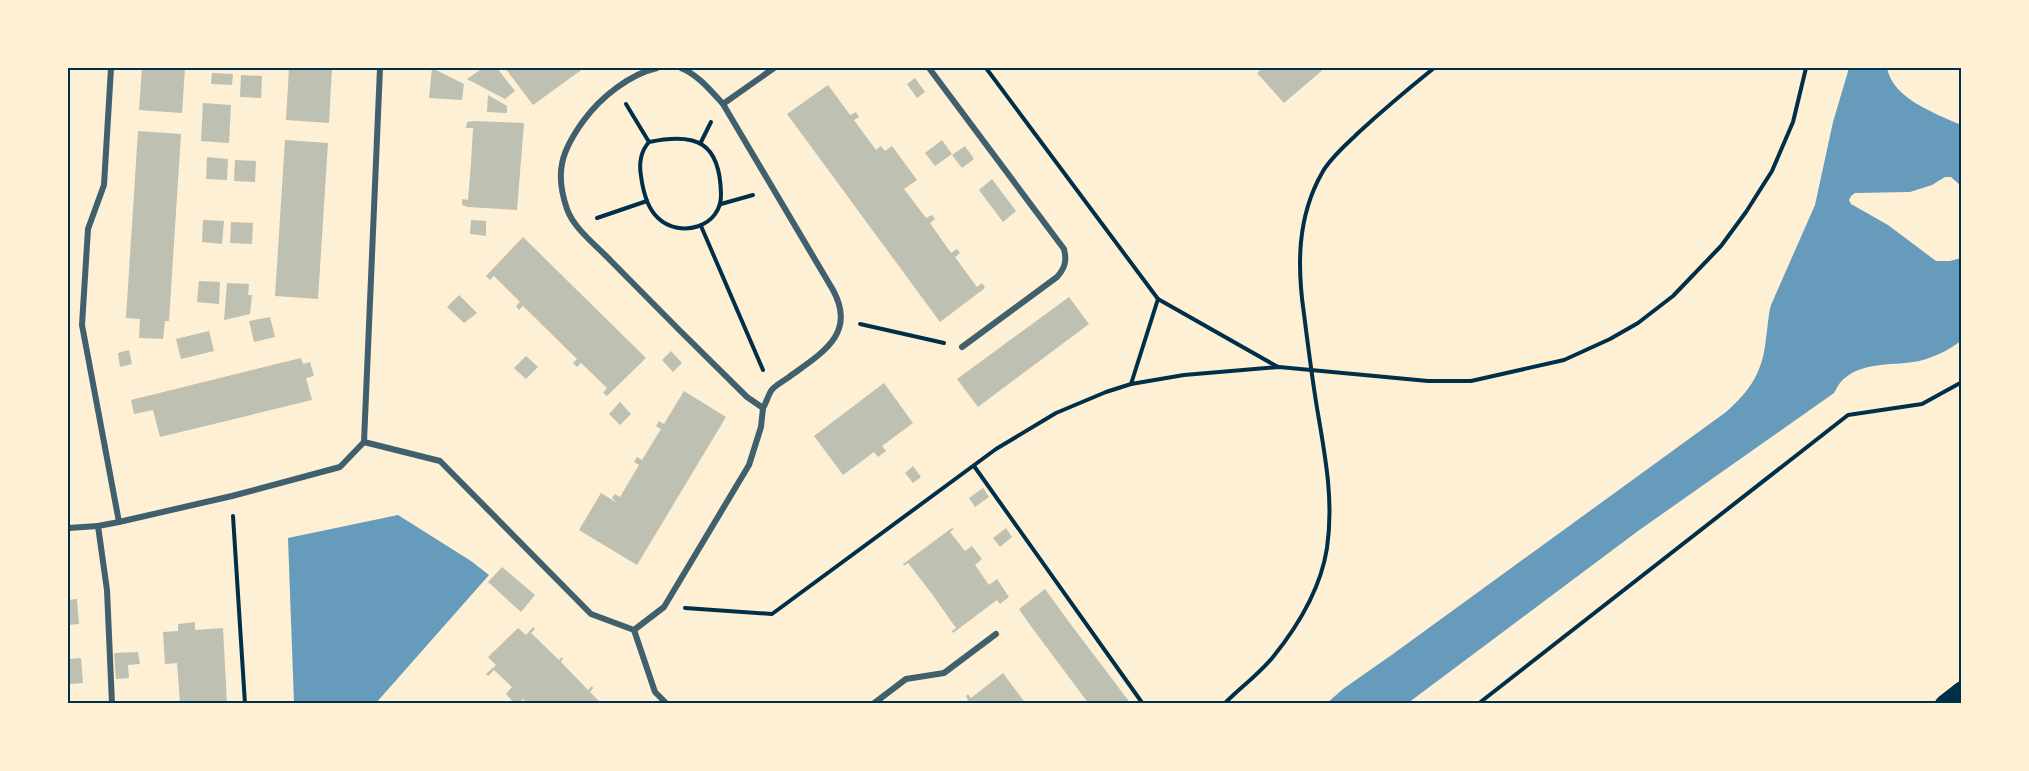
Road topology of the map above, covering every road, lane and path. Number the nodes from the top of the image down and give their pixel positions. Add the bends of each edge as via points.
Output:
1 (111, 68) edge
2 (380, 68) edge
3 (657, 68) edge
4 (681, 68) edge
5 (774, 68) edge
6 (929, 68) edge
7 (986, 68) edge
8 (1434, 68) edge
9 (1806, 68) edge
10 (617, 88) junction
11 (723, 104) junction
12 (649, 142) junction
13 (774, 189) junction
14 (647, 201) junction
15 (721, 204) junction
16 (577, 225) junction
17 (701, 226) junction
18 (1158, 299) junction
19 (842, 320) junction
20 (962, 347) joint
21 (1279, 367) junction
22 (1311, 370) junction
23 (1962, 382) edge
24 (1131, 384) junction
25 (772, 390) junction
26 (763, 408) junction
27 (364, 442) junction
28 (974, 466) junction
29 (231, 496) junction
30 (119, 522) junction
31 (98, 526) junction
32 (68, 528) edge
33 (664, 607) junction
34 (634, 630) junction
35 (996, 634) dead end
36 (1962, 690) edge
37 (112, 704) edge
38 (244, 704) edge
39 (667, 704) edge
40 (873, 704) edge
41 (1143, 704) edge
42 (1224, 704) edge
43 (1478, 704) edge
44 (1944, 704) edge

1 - 30 street via 104,185 88,229 82,325
2 - 27 street
3 - 10 street via 643,71
4 - 11 street via 705,84
5 - 11 street
6 - 20 street via 1064,249 1066,259 1057,277
7 - 18 path
8 - 22 path via 1344,146 1323,171 1309,199 1299,261
9 - 22 path via 1793,122 1772,171 1746,212 1695,275 1638,323 1564,360 1471,381
10 - 12 path
10 - 16 street via 590,112 569,141 560,168 561,189
11 - 13 street
12 - 14 path via 640,166
12 - 15 path via 681,139 701,142 708,148 718,168
13 - 15 path
13 - 19 street via 838,300
14 - 16 path
14 - 17 path via 666,225 678,229
15 - 17 path
16 - 26 street via 747,397
17 - 25 path
18 - 21 path
18 - 24 path
19 - 20 path
19 - 25 street via 837,335 823,351
21 - 22 path
21 - 24 path
22 - 42 path via 1328,478 1327,550 1316,586 1293,629 1272,658
23 - 43 path via 1922,404 1848,415
24 - 28 path via 1056,413
25 - 26 street
26 - 33 street via 749,465
27 - 29 street via 340,467
27 - 34 street via 440,461 591,614
28 - 33 path via 772,614
28 - 41 path
29 - 30 street
29 - 38 path
30 - 31 street
31 - 32 street
31 - 37 street via 107,590
33 - 34 street
34 - 39 street via 655,692
35 - 40 street via 944,673 906,679
36 - 44 highway

